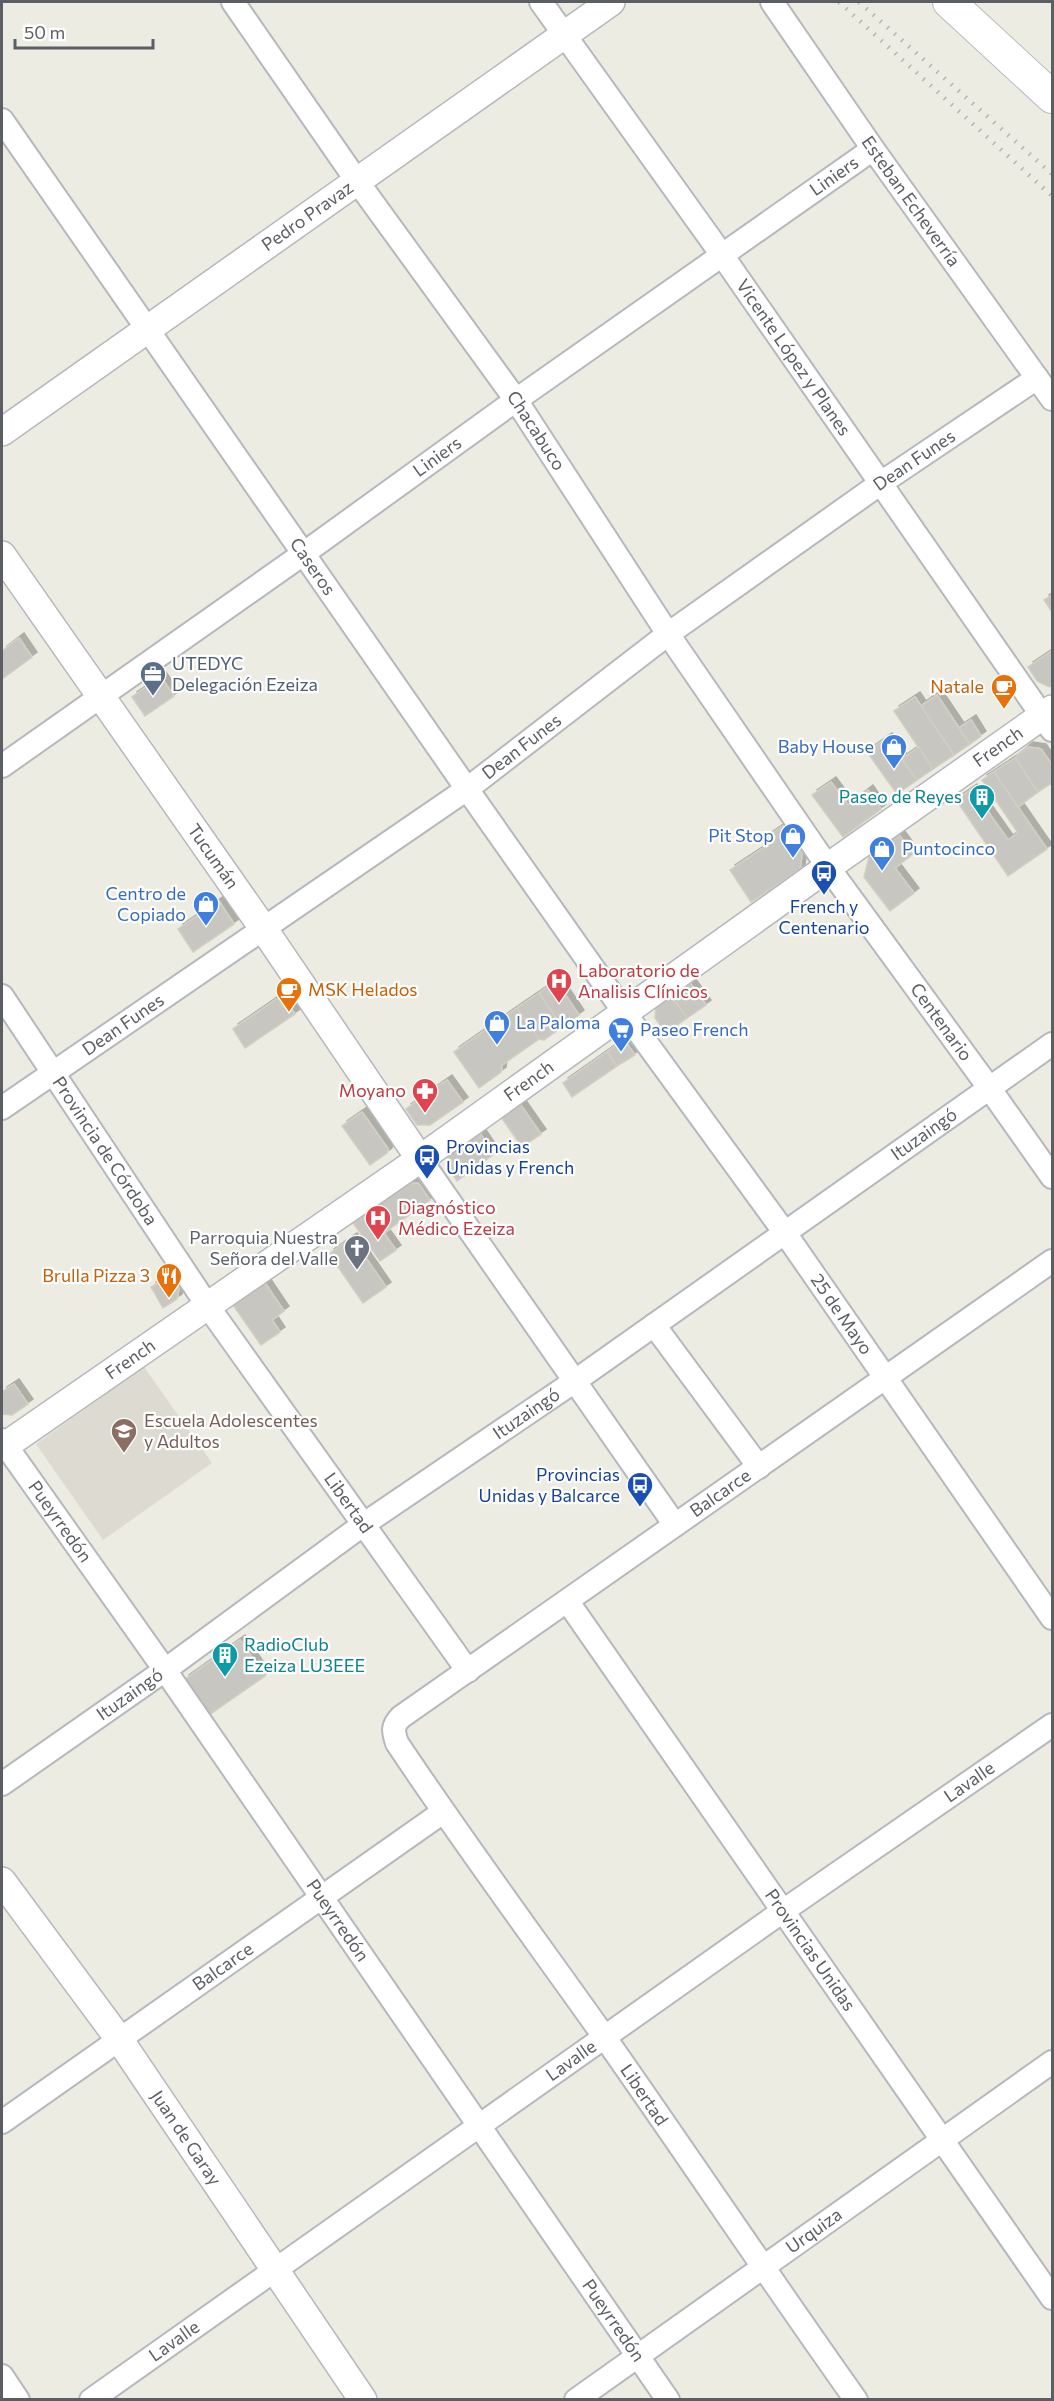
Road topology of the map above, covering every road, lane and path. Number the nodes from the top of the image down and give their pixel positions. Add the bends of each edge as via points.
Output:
1 (233, 2) edge
2 (541, 2) edge
3 (611, 2) edge
4 (772, 2) edge
5 (949, 2) edge
6 (563, 34) junction
7 (1053, 97) edge
8 (2, 120) edge
9 (873, 149) junction
10 (357, 181) junction
11 (722, 255) junction
12 (149, 330) junction
13 (1037, 378) junction
14 (1053, 399) edge
15 (516, 400) junction
16 (2, 432) edge
17 (881, 483) junction
18 (303, 554) junction
19 (2, 555) edge
20 (668, 634) junction
21 (100, 696) junction
22 (1049, 718) edge
23 (2, 766) edge
24 (467, 789) junction
25 (828, 867) junction
26 (263, 928) junction
27 (2, 996) edge
28 (624, 1012) junction
29 (1053, 1044) edge
30 (52, 1072) junction
31 (990, 1089) junction
32 (2, 1108) edge
33 (420, 1159) junction
34 (1053, 1178) edge
35 (785, 1233) junction
36 (1053, 1261) edge
37 (207, 1305) junction
38 (654, 1325) junction
39 (887, 1378) junction
40 (574, 1381) junction
41 (3, 1445) edge
42 (759, 1467) junction
43 (364, 1524) junction
44 (675, 1525) junction
45 (568, 1602) junction
46 (1053, 1618) edge
47 (165, 1670) junction
48 (468, 1671) junction
49 (1053, 1725) edge
50 (393, 1731) joint
51 (2, 1784) edge
52 (443, 1812) junction
53 (2, 1881) edge
54 (322, 1897) junction
55 (783, 1911) junction
56 (604, 2037) junction
57 (119, 2038) junction
58 (1053, 2062) edge
59 (2, 2122) edge
60 (479, 2127) junction
61 (943, 2140) junction
62 (762, 2267) junction
63 (275, 2269) junction
64 (1053, 2298) edge
65 (638, 2356) junction
66 (2, 2376) edge
67 (18, 2400) edge
68 (91, 2400) edge
69 (363, 2400) edge
70 (576, 2400) edge
71 (668, 2400) edge
72 (856, 2400) edge

1 - 10 street, Chacabuco
2 - 6 street, Vicente López y Planes
3 - 6 street, Pedro Pravaz
4 - 9 street, Esteban Echeverría
5 - 7 main road
6 - 10 street, Pedro Pravaz
6 - 11 street, Vicente López y Planes
8 - 12 street, Caseros
9 - 11 street, Liniers
9 - 13 street, Esteban Echeverría
10 - 12 street, Pedro Pravaz
10 - 15 street, Chacabuco
11 - 15 street, Liniers
11 - 17 street, Vicente López y Planes
12 - 16 street, Pedro Pravaz
12 - 18 street, Caseros
13 - 14 street, Esteban Echeverría
13 - 17 street, Dean Funes
15 - 18 street, Liniers
15 - 20 street, Chacabuco
17 - 20 street, Dean Funes
17 - 22 street, Vicente López y Planes
18 - 21 street, Liniers
18 - 24 street, Caseros
19 - 21 street, Tucumán
20 - 24 street, Dean Funes
20 - 25 street, Chacabuco
21 - 23 street, Liniers
21 - 26 street, Tucumán
22 - 25 street, French
24 - 26 street, Dean Funes
24 - 28 street, Caseros
25 - 28 street, French
25 - 31 street, Centenario
26 - 30 street, Dean Funes
26 - 33 street, Tucumán
27 - 30 street, Provincia de Córdoba
28 - 33 street, French
28 - 35 street, 25 de Mayo
29 - 31 street, Ituzaingó
30 - 32 street, Dean Funes
30 - 37 street, Provincia de Córdoba
31 - 34 street, Centenario
31 - 35 street, Ituzaingó
33 - 37 street, French
33 - 40 street
35 - 38 street, Ituzaingó
35 - 39 street, 25 de Mayo
36 - 39 street, Balcarce
37 - 41 street, French
37 - 43 street, Libertad
38 - 40 street, Ituzaingó
38 - 42 street
39 - 42 street, Balcarce
39 - 46 street, 25 de Mayo
40 - 43 street, Ituzaingó
40 - 44 street
41 - 47 street, Pueyrredón
42 - 44 street, Balcarce
43 - 47 street, Ituzaingó
43 - 48 street, Libertad
44 - 45 street, Balcarce
45 - 48 street, Balcarce
45 - 55 street, Provincias Unidas
47 - 51 street, Ituzaingó
47 - 54 street, Pueyrredón
48 - 50 street, Balcarce via 401,1717
49 - 55 street, Lavalle
50 - 52 street, Libertad
52 - 54 street, Balcarce
52 - 56 street, Libertad
53 - 57 street, Juan de Garay
54 - 57 street, Balcarce
54 - 60 street, Pueyrredón
55 - 56 street, Lavalle
55 - 61 street, Provincias Unidas
56 - 60 street, Lavalle
56 - 62 street, Libertad
57 - 59 street, Balcarce
57 - 63 street, Juan de Garay
58 - 61 street, Urquiza
60 - 63 street, Lavalle
60 - 65 street, Pueyrredón
61 - 62 street, Urquiza
61 - 64 street, Provincias Unidas
62 - 65 street, Urquiza
62 - 72 street, Libertad
63 - 68 street, Lavalle
63 - 69 street, Juan de Garay
65 - 70 street, Urquiza
65 - 71 street, Pueyrredón
66 - 67 street

